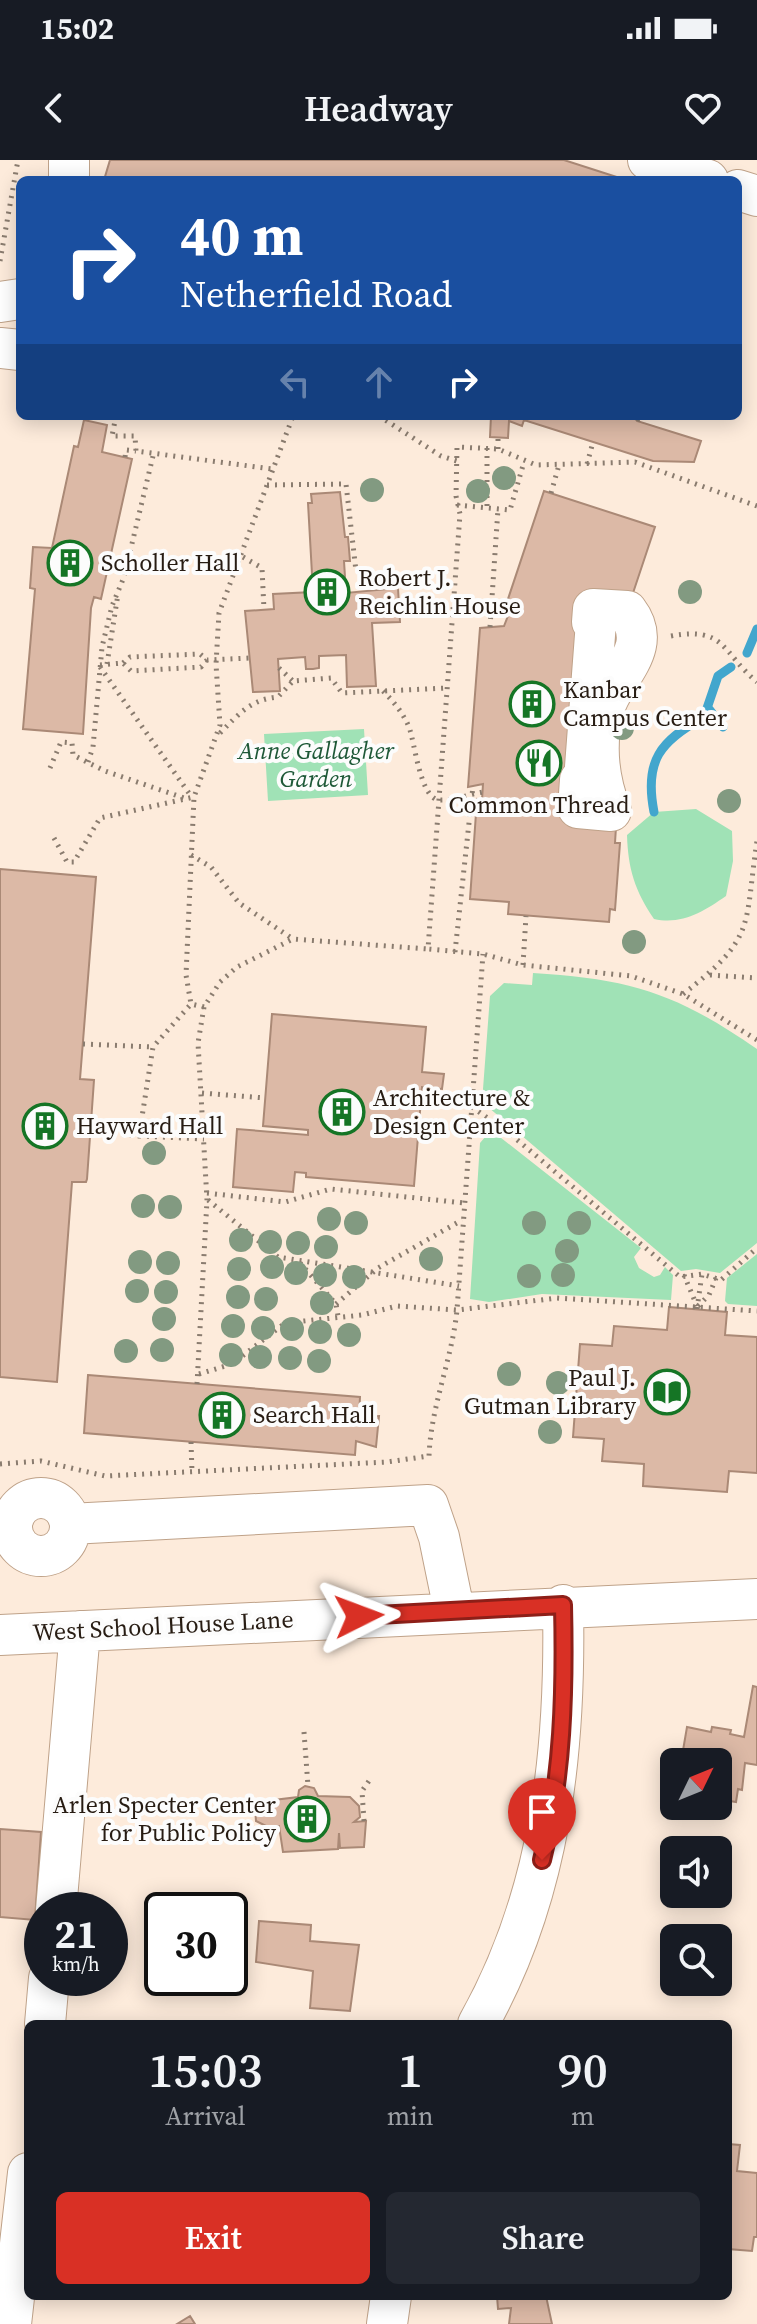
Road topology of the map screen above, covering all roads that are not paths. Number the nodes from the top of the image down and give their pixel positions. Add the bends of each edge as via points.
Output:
1 (649, 167) edge
2 (690, 176) edge
3 (70, 1524) dead end
4 (757, 1599) edge
5 (563, 1605) junction
6 (454, 1610) junction
7 (80, 1631) junction
8 (0, 1635) edge
9 (58, 1892) edge
10 (47, 1996) edge
11 (45, 2020) edge
12 (480, 2020) edge
13 (24, 2209) edge
14 (390, 2300) edge
15 (11, 2324) edge
16 (387, 2324) edge

1 - 2 street
3 - 6 street via 428,1505
4 - 5 street, West School House Lane
5 - 6 street, West School House Lane
5 - 12 street via 562,1735 549,1833 517,1941
6 - 7 street, West School House Lane
7 - 8 street, West School House Lane
7 - 9 street
10 - 11 street
13 - 15 street
14 - 16 street

